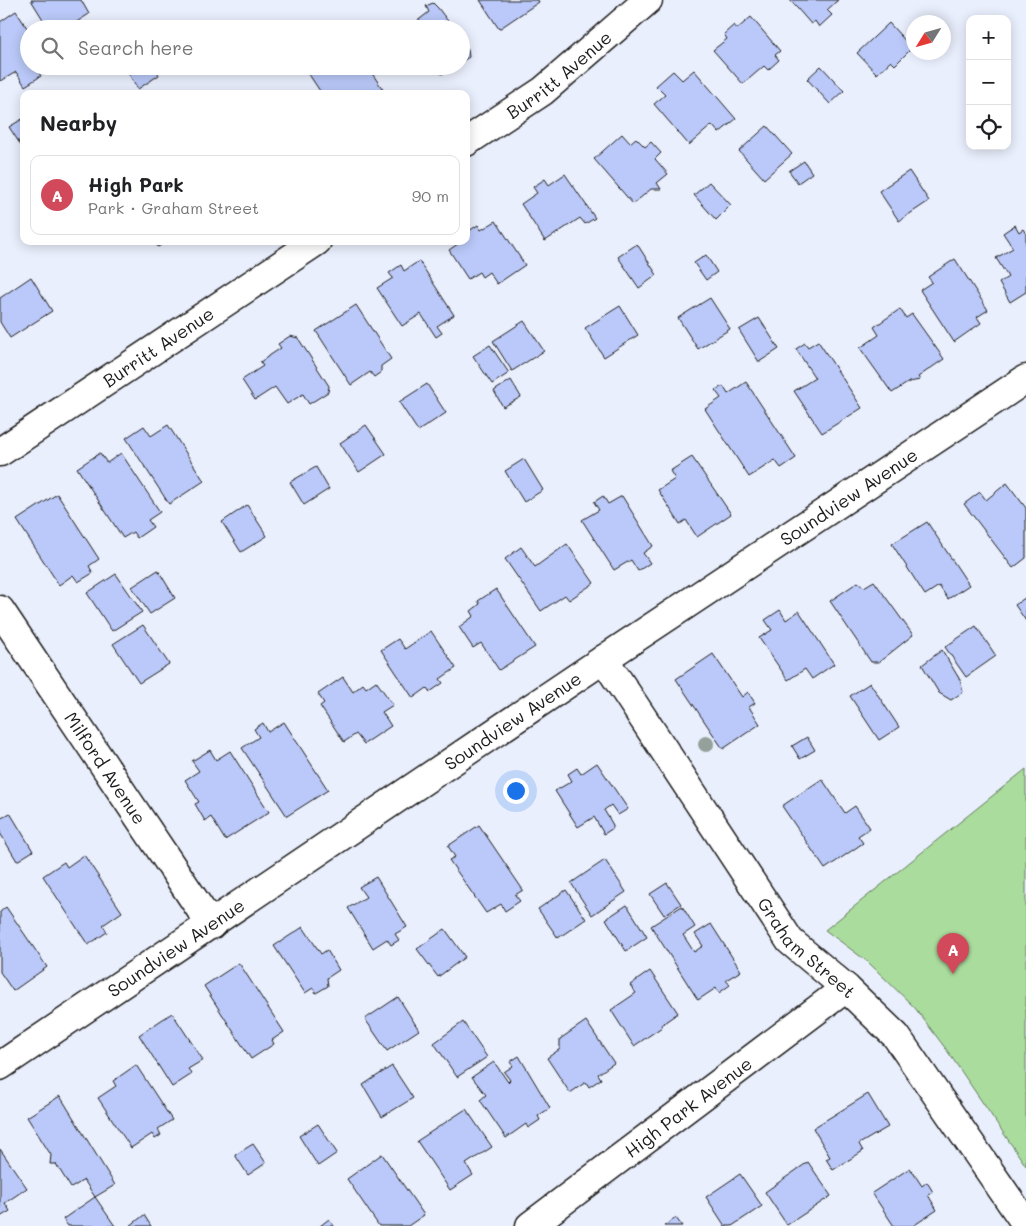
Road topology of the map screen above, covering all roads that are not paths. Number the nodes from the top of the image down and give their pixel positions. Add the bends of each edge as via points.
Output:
1 (648, 0) edge
2 (470, 139) edge
3 (311, 245) edge
4 (1026, 380) edge
5 (0, 452) edge
6 (0, 610) edge
7 (604, 659) junction
8 (211, 925) junction
9 (846, 988) junction
10 (0, 1066) edge
11 (1026, 1224) edge
12 (530, 1226) edge

1 - 2 street, Burritt Avenue via 543,91
3 - 5 street, Burritt Avenue
4 - 7 street, Soundview Avenue
6 - 8 street, Milford Avenue
7 - 8 street, Soundview Avenue
7 - 9 street, Graham Street via 790,941
8 - 10 street, Soundview Avenue
9 - 11 street, Graham Street via 896,1036
9 - 12 street, High Park Avenue

